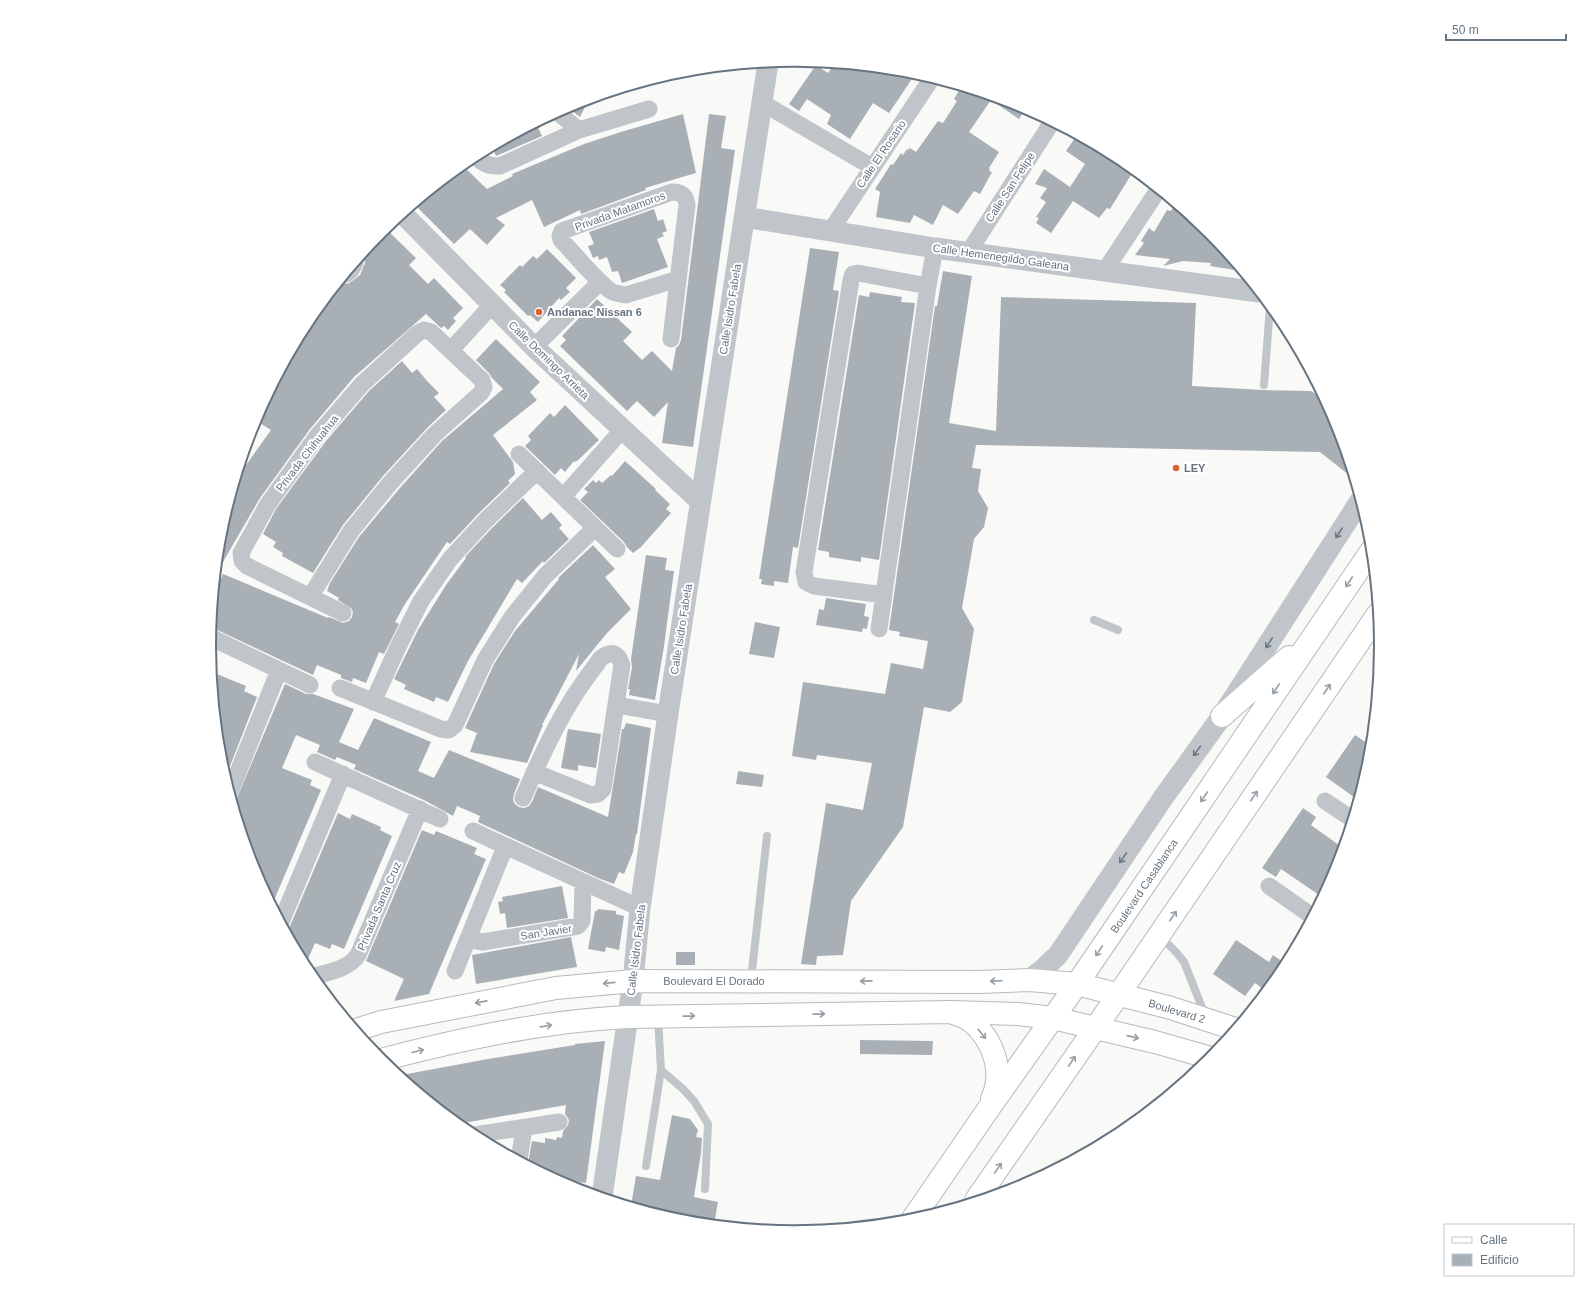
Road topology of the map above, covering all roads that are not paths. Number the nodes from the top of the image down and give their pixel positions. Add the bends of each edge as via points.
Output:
1 (767, 68) edge
2 (929, 83) edge
3 (761, 102) junction
4 (648, 109) dead end
5 (562, 116) edge
6 (1049, 126) edge
7 (579, 130) junction
8 (480, 161) edge
9 (872, 167) junction
10 (1155, 194) edge
11 (406, 217) edge
12 (744, 217) junction
13 (831, 230) junction
14 (935, 248) junction
15 (968, 253) junction
16 (1104, 272) junction
17 (678, 279) junction
18 (600, 282) junction
19 (928, 286) junction
20 (1247, 286) edge
21 (492, 305) junction
22 (1269, 315) edge
23 (671, 339) dead end
24 (534, 347) junction
25 (451, 350) junction
26 (1264, 385) dead end
27 (623, 429) junction
28 (519, 454) dead end
29 (537, 472) junction
30 (563, 497) junction
31 (700, 501) junction
32 (1357, 506) edge
33 (595, 528) junction
34 (616, 549) dead end
35 (1367, 557) edge
36 (884, 594) junction
37 (310, 597) junction
38 (343, 613) dead end
39 (1094, 620) dead end
40 (1373, 621) edge
41 (879, 630) dead end
42 (1118, 630) dead end
43 (1312, 636) junction
44 (216, 640) edge
45 (279, 670) junction
46 (310, 685) dead end
47 (340, 688) dead end
48 (373, 702) junction
49 (616, 705) junction
50 (668, 714) junction
51 (1222, 716) junction
52 (315, 762) dead end
53 (534, 772) junction
54 (343, 774) junction
55 (233, 784) edge
56 (523, 798) dead end
57 (1325, 801) dead end
58 (420, 809) junction
59 (1348, 816) edge
60 (440, 819) dead end
61 (472, 831) dead end
62 (767, 836) dead end
63 (505, 847) junction
64 (583, 882) junction
65 (1270, 886) dead end
66 (640, 908) junction
67 (1308, 913) edge
68 (284, 916) edge
69 (470, 936) junction
70 (1159, 936) junction
71 (455, 971) dead end
72 (319, 975) edge
73 (632, 980) junction
74 (1029, 980) junction
75 (751, 981) junction
76 (1077, 984) junction
77 (1119, 994) junction
78 (951, 1012) junction
79 (658, 1016) junction
80 (627, 1017) junction
81 (1053, 1018) junction
82 (1206, 1020) junction
83 (1095, 1028) junction
84 (1230, 1028) edge
85 (361, 1029) edge
86 (1203, 1056) edge
87 (389, 1058) edge
88 (661, 1070) junction
89 (987, 1111) junction
90 (559, 1122) dead end
91 (524, 1128) junction
92 (485, 1134) edge
93 (520, 1155) edge
94 (646, 1166) dead end
95 (705, 1189) dead end
96 (603, 1192) edge
97 (980, 1194) edge
98 (918, 1212) edge

1 - 3 street, Calle Isidro Fabela
2 - 9 street, Calle El Rosario
3 - 9 street
3 - 12 street, Calle Isidro Fabela
4 - 7 street
5 - 7 street
6 - 15 street, Calle San Felipe
7 - 8 street via 500,166 490,166
9 - 13 street, Calle El Rosario
10 - 16 street
11 - 21 street, Calle Domingo Arrieta
12 - 13 street, Calle Hemenegildo Galeana
12 - 31 street, Calle Isidro Fabela
13 - 14 street, Calle Hemenegildo Galeana
14 - 15 street, Calle Hemenegildo Galeana
14 - 19 street
15 - 16 street, Calle Hemenegildo Galeana
16 - 20 street, Calle Hemenegildo Galeana
17 - 18 street, Privada Matamoros via 626,295 611,291
17 - 18 street, Privada Matamoros via 687,205 684,195 672,192 562,231 561,240
17 - 23 street, Privada Matamoros
18 - 24 street
19 - 36 street
19 - 36 street via 858,273 854,274 851,280 804,572 806,582 814,586
21 - 24 street, Calle Domingo Arrieta
21 - 25 street
22 - 26 lane
24 - 27 street, Calle Domingo Arrieta
25 - 37 street, Privada Chihuahua via 482,380 484,387 481,393 435,434 391,482 351,531
25 - 37 street, Privada Chihuahua via 431,332 424,330 418,333 362,384 318,435 268,504 242,553 242,561
27 - 30 street
27 - 31 street, Calle Domingo Arrieta
28 - 29 street
29 - 30 street
29 - 48 street via 486,520 450,559 421,601
30 - 33 street
31 - 50 street, Calle Isidro Fabela
32 -> 51 street
33 - 34 street
33 - 48 street via 545,576 512,617 485,660 455,725 449,730
35 -> 43 main road, Boulevard Casablanca
36 - 41 street
37 - 38 street, Privada Chihuahua
39 - 42 lane
70 -> 40 main road
43 - 51 main road
43 -> 76 main road, Boulevard Casablanca
44 - 45 street
45 - 46 street
45 - 55 street
47 - 48 street
49 - 50 street
49 - 53 street via 603,790 591,795
49 - 53 street via 622,665 620,657 614,653 601,658 572,701
50 - 66 street, Calle Isidro Fabela
51 -> 74 street via 1163,798 1058,955
52 - 54 street
53 - 56 street
54 - 58 street
54 - 68 street
57 - 59 street
58 - 60 street
58 - 72 street, Privada Santa Cruz via 354,961
61 - 63 street
62 - 75 lane
63 - 64 street
63 - 69 street
64 - 66 street
64 - 69 street, San Javier via 582,921 578,926 483,942
65 - 67 street
66 - 73 street, Calle Isidro Fabela
69 - 71 street
70 - 77 main road
70 - 82 lane via 1184,962
73 - 75 main road, Boulevard El Dorado
73 - 80 street, Calle Isidro Fabela
73 -> 85 main road, Boulevard El Dorado via 549,990 381,1022
74 -> 75 main road, Boulevard El Dorado
74 - 76 main road, Boulevard El Dorado
76 - 77 main road, Boulevard 2
76 - 81 main road, Boulevard Casablanca
77 - 82 main road, Boulevard 2
77 - 83 main road
79 -> 78 main road
78 - 81 main road
78 -> 89 main road via 970,1020 984,1034 994,1052 998,1072 995,1092
79 - 80 main road
79 - 88 lane
87 -> 80 main road via 506,1032 583,1019
80 - 96 street, Calle Isidro Fabela
81 - 83 main road
81 - 89 main road, Boulevard Casablanca
82 - 84 main road, Boulevard 2
83 -> 86 main road
97 -> 83 main road
88 - 94 lane
88 - 95 lane via 694,1101 708,1124
89 - 98 main road, Boulevard Casablanca
90 - 91 street
91 - 92 street
91 - 93 street

